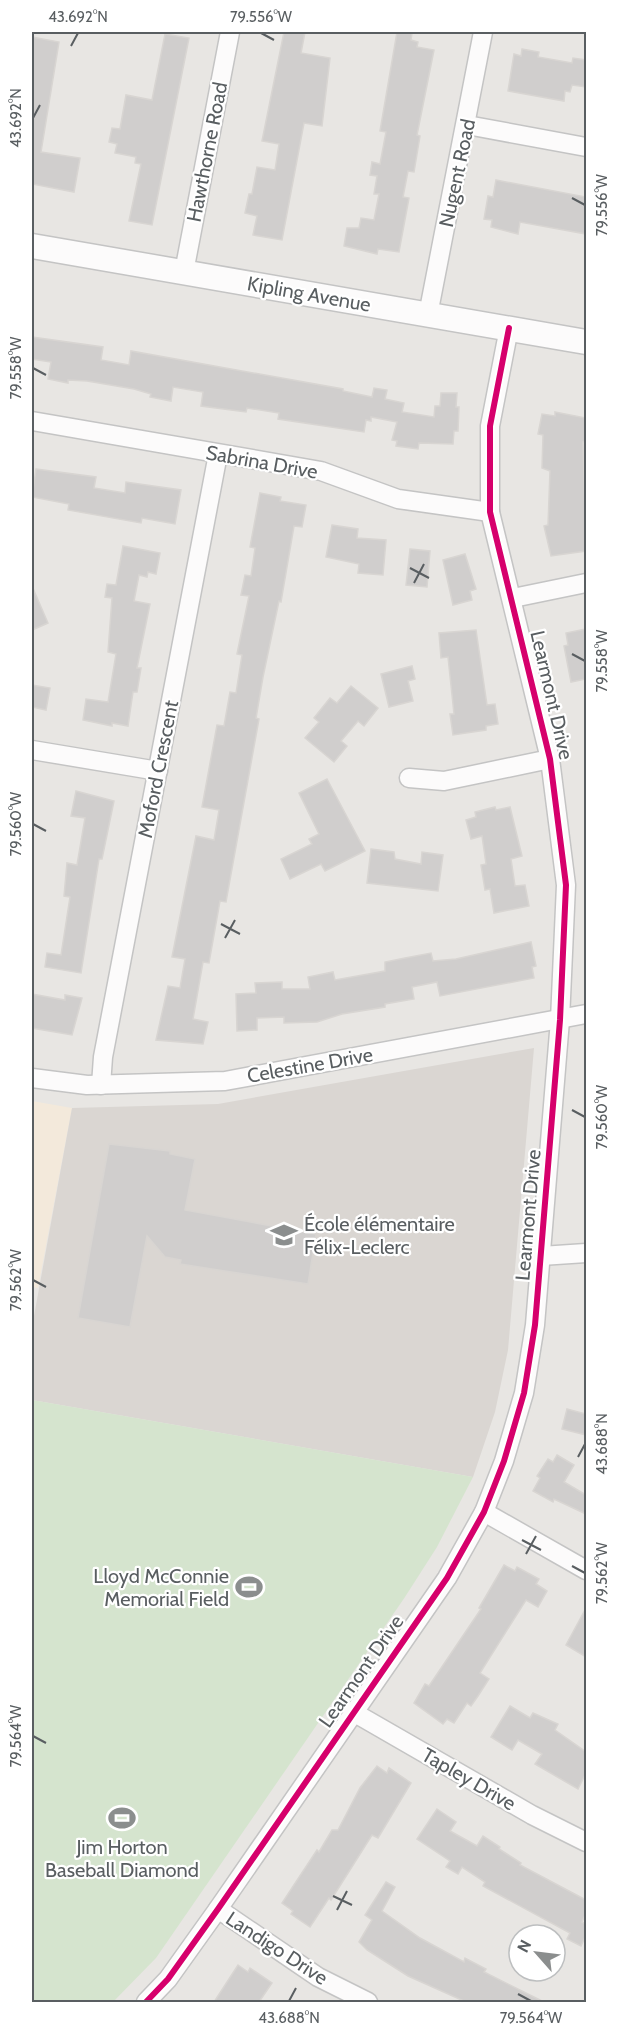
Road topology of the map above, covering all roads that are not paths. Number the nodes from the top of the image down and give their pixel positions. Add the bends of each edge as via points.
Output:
1 (230, 32) edge
2 (483, 32) edge
3 (467, 125) junction
4 (586, 147) edge
5 (32, 246) edge
6 (184, 272) junction
7 (428, 315) junction
8 (509, 328) junction
9 (586, 342) edge
10 (32, 421) edge
11 (218, 454) junction
12 (490, 512) junction
13 (586, 583) edge
14 (513, 598) junction
15 (32, 750) edge
16 (550, 759) junction
17 (158, 771) junction
18 (409, 778) dead end
19 (586, 1014) edge
20 (560, 1020) junction
21 (32, 1078) edge
22 (101, 1085) junction
23 (586, 1253) edge
24 (541, 1256) junction
25 (484, 1512) junction
26 (586, 1570) edge
27 (353, 1712) junction
28 (586, 1842) edge
29 (218, 1909) junction
30 (146, 2002) edge
31 (368, 2002) edge

1 - 6 street, Hawthorne Road
2 - 3 street, Nugent Road
3 - 4 street
3 - 7 street, Nugent Road
5 - 6 main road, Kipling Avenue
6 - 7 main road, Kipling Avenue
7 - 8 main road, Kipling Avenue
8 - 9 main road, Kipling Avenue
8 - 12 street, Learmont Drive via 490,426
10 - 11 street, Sabrina Drive
11 - 12 street, Sabrina Drive via 321,471 398,499
11 - 17 street, Moford Crescent
12 - 14 street, Learmont Drive
13 - 14 street
14 - 16 street, Learmont Drive
15 - 17 street
16 - 18 street via 444,781
16 - 20 street, Learmont Drive via 566,885
17 - 22 street, Moford Crescent via 103,1057
19 - 20 street, Celestine Drive
20 - 22 street, Celestine Drive via 225,1081
20 - 24 street, Learmont Drive
21 - 22 street, Celestine Drive
23 - 24 street
24 - 25 street, Learmont Drive via 524,1393
25 - 26 street
25 - 27 street, Learmont Drive via 447,1578
27 - 28 street, Tapley Drive
27 - 29 street, Learmont Drive
29 - 30 street, Learmont Drive via 168,1979
29 - 31 street, Landigo Drive via 318,1977

